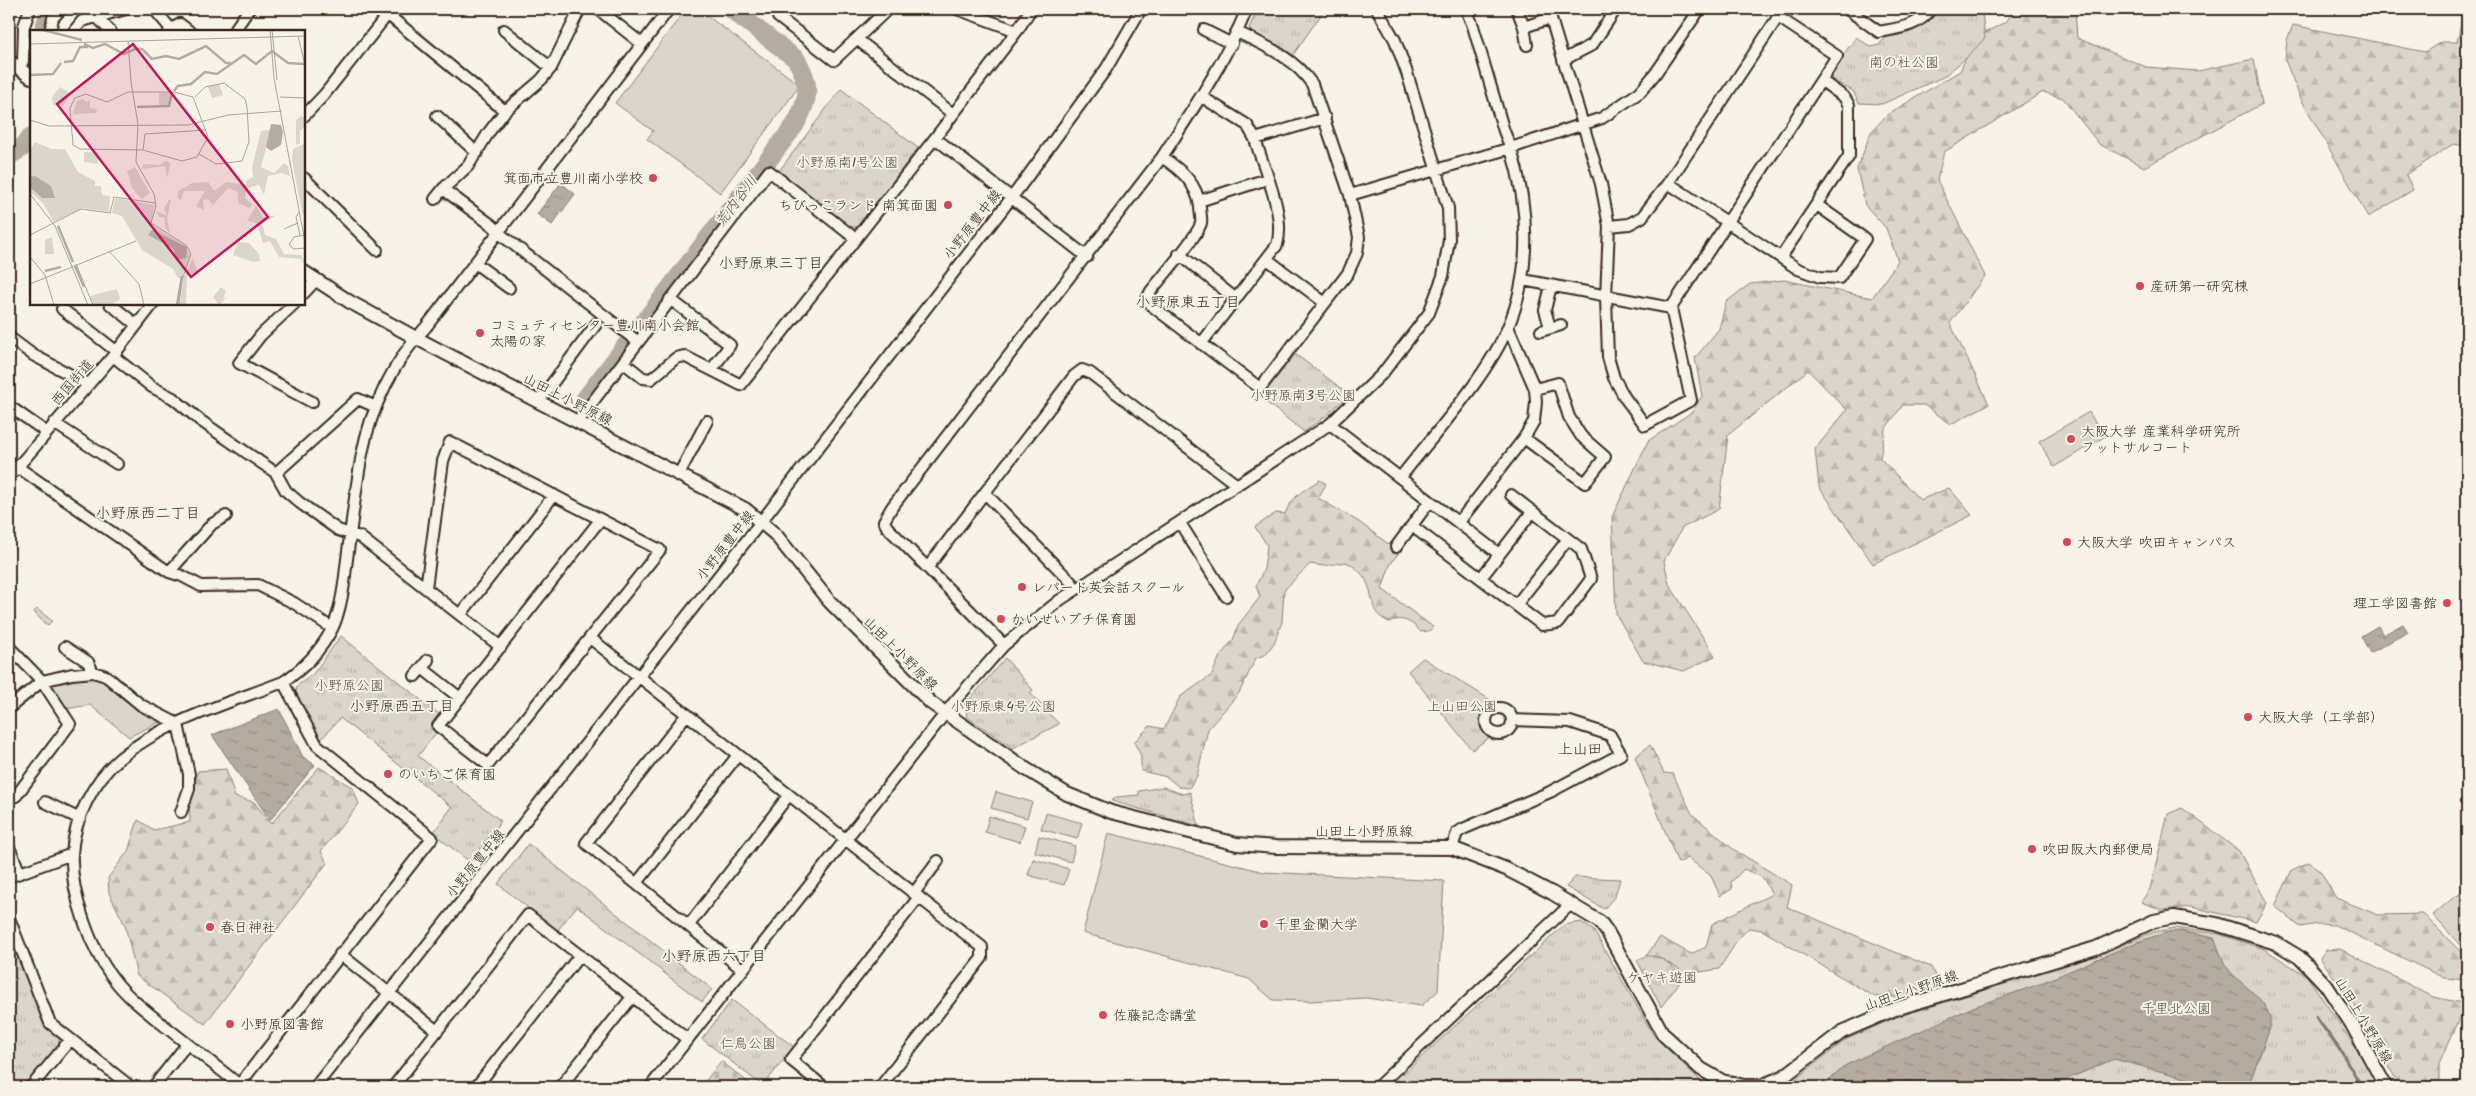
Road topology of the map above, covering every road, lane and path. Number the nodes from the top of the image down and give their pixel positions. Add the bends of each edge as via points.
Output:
1 (30, 9) edge
2 (61, 9) edge
3 (126, 9) edge
4 (154, 9) edge
5 (249, 9) edge
6 (580, 9) edge
7 (598, 9) edge
8 (669, 9) edge
9 (786, 9) edge
10 (888, 9) edge
11 (957, 9) edge
12 (1031, 9) edge
13 (1141, 9) edge
14 (1247, 9) edge
15 (1376, 9) edge
16 (1466, 9) edge
17 (1517, 9) edge
18 (1616, 9) edge
19 (1700, 9) edge
20 (1931, 9) edge
21 (1852, 10) edge
22 (390, 11) edge
23 (1549, 13) edge
24 (97, 17) junction
25 (1524, 27) junction
26 (50, 30) edge
27 (75, 30) edge
28 (109, 30) edge
29 (170, 30) edge
30 (188, 30) edge
31 (235, 30) edge
32 (504, 30) dead end
33 (1204, 30) dead end
34 (1017, 31) junction
35 (1237, 32) junction
36 (858, 40) junction
37 (642, 44) junction
38 (1232, 44) junction
39 (1526, 45) dead end
40 (1563, 60) junction
41 (551, 68) junction
42 (22, 70) edge
43 (1822, 81) junction
44 (1202, 97) junction
45 (505, 111) junction
46 (953, 114) junction
47 (305, 115) edge
48 (437, 116) dead end
49 (1325, 118) junction
50 (1584, 125) junction
51 (936, 138) junction
52 (1255, 139) junction
53 (1511, 148) junction
54 (477, 153) junction
55 (1162, 157) junction
56 (1438, 170) junction
57 (305, 179) edge
58 (1267, 179) junction
59 (1668, 182) junction
60 (442, 189) junction
61 (1350, 195) junction
62 (1011, 197) junction
63 (435, 199) dead end
64 (1199, 200) junction
65 (1817, 205) junction
66 (1727, 221) junction
67 (1609, 226) junction
68 (499, 232) junction
69 (856, 239) junction
70 (377, 250) dead end
71 (1179, 254) junction
72 (1086, 257) junction
73 (1781, 257) junction
74 (1267, 259) junction
75 (475, 263) junction
76 (305, 273) edge
77 (316, 280) junction
78 (1522, 280) junction
79 (1552, 286) junction
80 (509, 288) dead end
81 (305, 292) edge
82 (1606, 298) junction
83 (670, 299) junction
84 (1236, 299) junction
85 (1325, 303) junction
86 (111, 305) edge
87 (152, 305) edge
88 (293, 305) edge
89 (1671, 308) junction
90 (62, 309) dead end
91 (597, 323) dead end
92 (137, 325) junction
93 (1561, 325) dead end
94 (1508, 327) junction
95 (9, 338) edge
96 (416, 338) junction
97 (633, 338) junction
98 (1201, 344) junction
99 (114, 354) junction
100 (623, 362) junction
101 (712, 369) junction
102 (88, 384) junction
103 (1535, 390) junction
104 (539, 401) junction
105 (312, 402) dead end
106 (9, 406) edge
107 (376, 407) junction
108 (578, 421) junction
109 (706, 421) dead end
110 (54, 423) junction
111 (1330, 424) junction
112 (46, 432) junction
113 (1524, 438) junction
114 (117, 464) dead end
115 (13, 467) edge
116 (276, 473) junction
117 (679, 474) junction
118 (9, 477) edge
119 (1400, 478) junction
120 (1237, 485) junction
121 (985, 494) junction
122 (554, 495) junction
123 (1512, 495) dead end
124 (1430, 501) junction
125 (1532, 512) junction
126 (226, 516) dead end
127 (600, 520) junction
128 (760, 522) junction
129 (1459, 522) junction
130 (1180, 523) junction
131 (1412, 526) junction
132 (351, 535) junction
133 (1568, 539) junction
134 (1396, 547) dead end
135 (1500, 554) junction
136 (928, 567) junction
137 (169, 572) junction
138 (1480, 578) junction
139 (426, 588) junction
140 (1074, 590) junction
141 (1226, 596) dead end
142 (1516, 605) junction
143 (460, 614) junction
144 (332, 628) junction
145 (590, 638) junction
146 (1004, 644) junction
147 (9, 647) edge
148 (64, 647) dead end
149 (501, 647) junction
150 (422, 668) dead end
151 (93, 672) junction
152 (639, 676) junction
153 (42, 681) junction
154 (283, 682) junction
155 (460, 698) junction
156 (9, 708) edge
157 (687, 714) junction
158 (944, 714) junction
159 (1514, 720) dead end
160 (178, 724) junction
161 (738, 754) junction
162 (789, 795) junction
163 (9, 797) edge
164 (45, 802) dead end
165 (181, 812) dead end
166 (80, 818) junction
167 (845, 839) junction
168 (9, 846) edge
169 (1452, 848) junction
170 (72, 854) junction
171 (938, 861) dead end
172 (20, 873) junction
173 (9, 877) edge
174 (637, 883) junction
175 (916, 895) junction
176 (1571, 904) junction
177 (9, 918) edge
178 (689, 924) junction
179 (340, 954) junction
180 (580, 955) junction
181 (742, 969) junction
182 (389, 993) junction
183 (632, 996) junction
184 (437, 1031) junction
185 (687, 1039) junction
186 (70, 1040) junction
187 (187, 1044) junction
188 (236, 1085) edge
189 (31, 1087) edge
190 (131, 1087) edge
191 (153, 1087) edge
192 (315, 1087) edge
193 (393, 1087) edge
194 (476, 1087) edge
195 (560, 1087) edge
196 (650, 1087) edge
197 (824, 1087) edge
198 (880, 1087) edge
199 (1377, 1087) edge
200 (2386, 1087) edge

1 - 42 street via 24,26
2 - 26 street via 53,18
3 - 24 street
4 - 29 street
5 - 31 street
6 - 41 street
7 - 37 street
8 - 37 street
9 - 36 street via 778,17 834,60
10 - 36 street
11 - 34 street
12 - 34 street
13 - 62 street, 小野原豊中線 via 1106,69
14 - 35 street
15 - 56 street via 1396,40
16 - 53 street
17 - 25 street
18 - 40 street via 1592,45
19 - 50 street via 1640,92 1602,118
20 - 21 street via 1915,24 1879,32
22 - 45 street
22 - 47 street
23 - 25 street
23 - 40 street
24 - 27 street via 82,22
24 - 28 street
25 - 39 street
29 - 30 street via 180,24
32 - 41 street
33 - 38 street
34 - 46 street
35 - 38 street
35 - 49 street via 1288,58 1302,69 1312,84
36 - 46 street
37 - 68 street
38 - 44 street
40 - 50 street
41 - 45 street
43 - 59 street via 1837,56 1778,17
43 - 65 street via 1844,97 1849,105 1849,156
43 - 66 street
44 - 52 street via 1247,125
44 - 55 street
45 - 54 street
46 - 51 street
48 - 54 street
49 - 52 street
49 - 61 street
50 - 53 street
50 - 67 street
51 - 62 street
51 - 69 street
52 - 58 street
53 - 56 street
53 - 78 street via 1524,204
54 - 60 street via 468,166
55 - 64 street via 1184,173 1193,184
55 - 72 street
56 - 61 street
56 - 111 street via 1448,208 1449,240 1444,276 1429,313 1382,374
57 - 70 street
58 - 64 street
58 - 74 street via 1280,218 1281,232
59 - 66 street
59 - 67 street via 1642,217 1629,224
60 - 63 street
60 - 68 street
61 - 85 street via 1359,237 1357,253 1348,273
62 - 72 street
62 - 128 street, 小野原豊中線
64 - 71 street via 1202,222
65 - 73 street
65 - 73 street via 1865,239 1839,278 1820,277 1798,269
66 - 73 street
66 - 89 street
67 - 82 street
68 - 75 street
68 - 97 street
69 - 83 street via 769,171
69 - 101 street via 741,385
71 - 84 street
71 - 98 street via 1147,299
72 - 136 street via 908,485 884,521
74 - 84 street
74 - 85 street
75 - 80 street
75 - 96 street
76 - 77 main road, 山田上小野原線
77 - 81 street
77 - 96 main road, 山田上小野原線
78 - 79 street
78 - 94 street
79 - 82 street
79 - 93 street via 1545,329
82 - 89 street
82 - 89 street via 1608,357 1614,378 1646,425 1691,400
83 - 97 street
83 - 101 street via 730,345
84 - 98 street
85 - 98 street via 1260,388
86 - 92 street
87 - 92 street, 西国街道
88 - 105 street via 261,335 239,363
90 - 99 street
91 - 104 street
92 - 99 street, 西国街道
94 - 103 street
94 - 119 street via 1478,377
95 - 102 street
96 - 104 main road, 山田上小野原線
96 - 107 street via 389,379
97 - 100 street
99 - 102 street, 西国街道
99 - 116 street via 152,387 173,398
100 - 101 street via 643,378 651,379 676,358 684,356
100 - 108 street
102 - 110 street, 西国街道
103 - 113 street via 1534,421
103 - 113 street via 1558,383 1569,417 1581,436 1605,457 1585,483
104 - 108 main road, 山田上小野原線
106 - 112 street
107 - 116 street via 358,399
107 - 132 street via 362,454
108 - 117 main road, 山田上小野原線
109 - 117 street
110 - 112 street, 西国街道
110 - 114 street
111 - 119 street
111 - 120 street
112 - 115 street, 西国街道
113 - 129 street
115 - 118 street, 西国街道
115 - 137 street via 22,470
116 - 132 street via 286,491 300,503 338,530
117 - 128 main road, 山田上小野原線 via 745,509
119 - 124 street
120 - 121 street via 1082,370 1074,376
120 - 130 street
121 - 136 street
121 - 140 street via 1072,583
122 - 127 street
122 - 139 street via 450,442 443,461
122 - 143 street
123 - 125 street
124 - 129 street
124 - 131 street
125 - 133 street
125 - 135 street
126 - 137 street via 212,524
127 - 145 street via 660,550
127 - 149 street
128 - 152 street, 小野原豊中線
128 - 158 main road, 山田上小野原線 via 775,534 828,601
129 - 135 street
130 - 140 street
130 - 141 street
131 - 134 street
131 - 138 street
132 - 139 street via 360,537
132 - 144 street via 343,591
133 - 142 street
133 - 142 street via 1581,549 1591,579 1558,623 1542,625
135 - 138 street
136 - 146 street
137 - 144 street via 201,586 258,585 294,603
138 - 142 street
139 - 143 street
140 - 146 street
143 - 149 street
144 - 154 street via 317,651 297,673
145 - 152 street
145 - 155 street via 488,765 438,726
146 - 158 street
147 - 153 street
148 - 151 street via 88,662
149 - 155 street
150 - 155 street
151 - 153 street
151 - 160 street via 106,676 141,705
152 - 157 street
152 - 182 street, 小野原豊中線
153 - 156 street
153 - 163 street via 70,724 16,796
154 - 160 street
154 - 179 street via 317,745 432,838
157 - 161 street
157 - 174 street via 586,843
158 - 167 street
158 - 169 main road, 山田上小野原線 via 1067,794 1111,812 1201,836 1256,846
159 - 169 street via 1570,722 1610,735 1621,754 1550,792 1463,829 1457,833
160 - 165 street via 189,774 189,789
160 - 166 street via 119,759 100,779
161 - 162 street
161 - 174 street
162 - 167 street
162 - 178 street
164 - 166 street
166 - 170 street
167 - 175 street
167 - 181 street
168 - 172 street
169 - 176 main road, 山田上小野原線 via 1506,869
170 - 172 street
170 - 187 street via 81,910 100,958 133,1000
171 - 175 street
172 - 173 street
174 - 178 street
175 - 197 street via 791,1060
175 - 198 street via 982,947 982,958
176 - 199 street
176 - 200 main road, 山田上小野原線 via 1600,922 1608,933 1663,1034 1701,1069 1722,1081 1744,1086 1761,1086 1783,1077 1842,1032 1895,1009 2096,948 2154,921 2174,917 2216,924 2276,943 2299,957 2326,985
177 - 186 street via 50,1023
178 - 181 street
179 - 182 street
179 - 188 street
180 - 183 street
180 - 184 street via 528,915
180 - 194 street
181 - 185 street
182 - 184 street
182 - 192 street, 小野原豊中線
183 - 185 street
183 - 195 street
184 - 193 street
185 - 196 street
186 - 189 street
186 - 190 street
187 - 188 street
187 - 191 street

